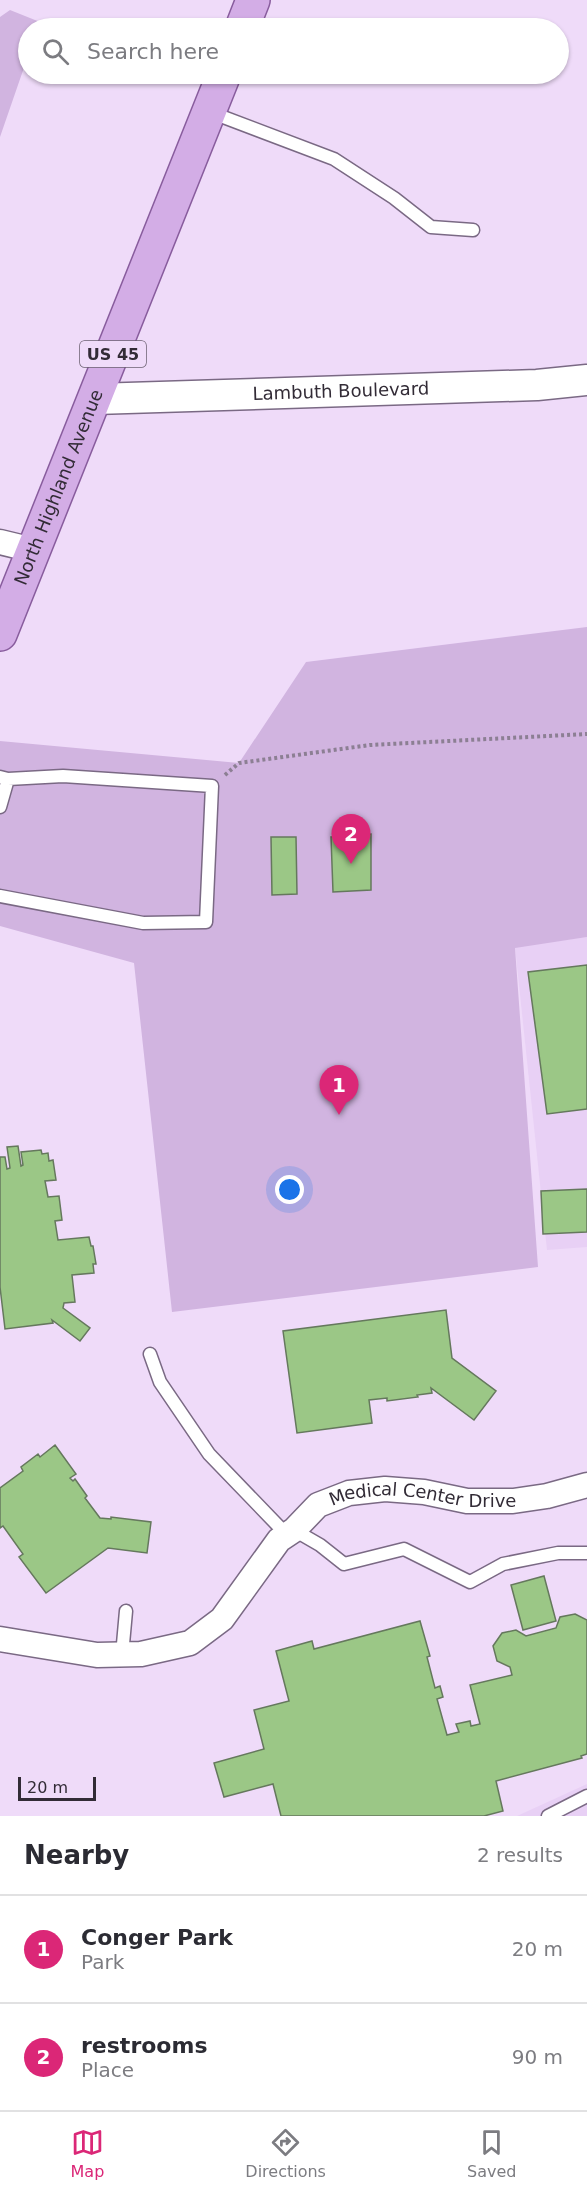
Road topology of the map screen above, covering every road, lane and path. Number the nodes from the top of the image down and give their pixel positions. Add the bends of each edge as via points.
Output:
1 (253, 0) edge
2 (246, 18) edge
3 (220, 84) edge
4 (209, 112) junction
5 (473, 230) dead end
6 (587, 380) edge
7 (95, 399) junction
8 (0, 542) edge
9 (33, 550) junction
10 (0, 634) edge
11 (587, 734) edge
12 (239, 763) dead end
13 (4, 778) edge
14 (0, 807) edge
15 (0, 896) edge
16 (150, 1354) dead end
17 (587, 1485) edge
18 (290, 1532) junction
19 (587, 1553) edge
20 (126, 1611) dead end
21 (0, 1639) edge
22 (122, 1654) junction
23 (587, 1796) edge
24 (548, 1816) edge

1 - 2 main road
3 - 4 main road, North Highland Avenue / US 45
4 - 5 lane via 334,159 431,227
4 - 7 main road, North Highland Avenue / US 45
6 - 7 street, Lambuth Boulevard via 537,385
7 - 9 main road, North Highland Avenue / US 45
8 - 9 street
9 - 10 main road, North Highland Avenue / US 45
11 - 12 path via 370,745
13 - 14 lane
13 - 15 lane via 63,776 212,786 206,922 143,923
16 - 18 lane via 160,1382 209,1454
17 - 18 street, Medical Center Drive via 513,1501 467,1501 385,1489 349,1493 318,1505
18 - 19 lane via 320,1545 344,1564 404,1549 470,1582 503,1564 558,1553
18 - 22 street, Medical Center Drive via 279,1540 222,1619 190,1643 141,1654
20 - 22 lane
21 - 22 street, Medical Center Drive via 97,1655
23 - 24 lane

